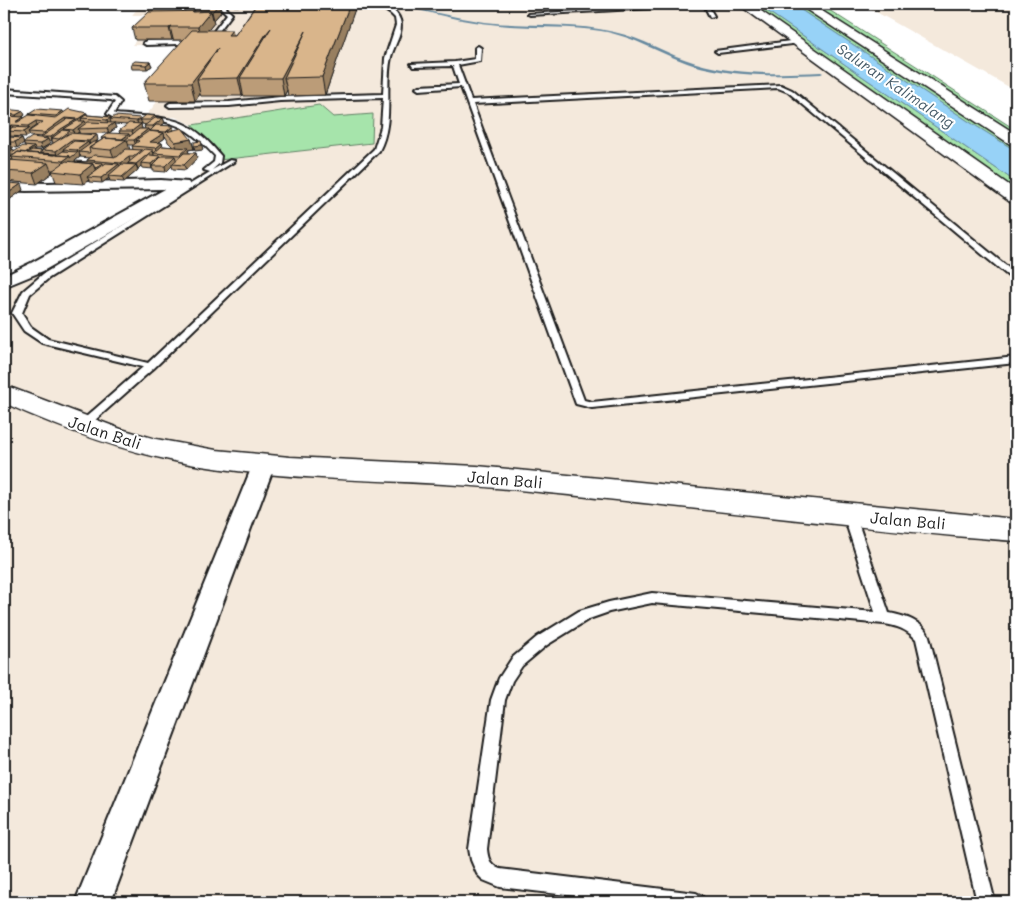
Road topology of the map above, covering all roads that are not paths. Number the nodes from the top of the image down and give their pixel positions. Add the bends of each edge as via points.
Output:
1 (226, 4) edge
2 (378, 4) edge
3 (614, 4) edge
4 (705, 4) edge
5 (744, 4) edge
6 (1012, 4) edge
7 (1016, 6) edge
8 (817, 7) edge
9 (619, 9) junction
10 (530, 14) dead end
11 (712, 16) dead end
12 (798, 42) junction
13 (146, 43) edge
14 (478, 48) dead end
15 (718, 51) dead end
16 (455, 64) junction
17 (413, 66) dead end
18 (938, 81) junction
19 (924, 82) junction
20 (463, 85) junction
21 (419, 88) dead end
22 (4, 91) edge
23 (386, 96) junction
24 (470, 102) junction
25 (170, 105) edge
26 (1016, 130) edge
27 (1016, 142) edge
28 (232, 161) dead end
29 (183, 185) junction
30 (4, 186) edge
31 (1016, 198) edge
32 (1016, 278) edge
33 (4, 282) edge
34 (1016, 360) edge
35 (150, 366) junction
36 (4, 393) edge
37 (82, 426) junction
38 (264, 464) junction
39 (849, 514) junction
40 (1016, 530) edge
41 (884, 618) junction
42 (93, 902) edge
43 (696, 902) edge
44 (986, 902) edge

1 - 13 lane via 223,8 230,14 208,42
2 - 23 lane via 391,11 399,24 388,58
3 - 9 lane
4 - 9 lane
4 - 11 lane
5 - 12 main road
6 - 7 lane
8 - 18 main road
8 - 19 main road
9 - 10 lane
12 - 15 lane
12 - 31 main road
14 - 16 lane via 478,60
16 - 17 lane
16 - 20 lane
18 - 19 main road
18 - 26 main road
19 - 27 main road
20 - 21 lane
20 - 24 lane
22 - 29 lane via 113,98 118,102 110,114 114,116 178,123 208,145 220,159 212,168
23 - 25 lane
23 - 35 lane via 383,136 377,150
24 - 32 lane via 779,86 790,91
24 - 34 lane via 580,402 592,405
28 - 35 lane via 46,276 26,293 17,313 27,329 44,341
29 - 30 street via 115,184 36,189
29 - 33 street via 38,267
35 - 37 lane
36 - 37 main road, Jalan Bali
37 - 38 main road, Jalan Bali via 134,443 181,453
38 - 39 main road, Jalan Bali via 475,476
38 - 42 street
39 - 40 main road, Jalan Bali
39 - 41 lane
41 - 43 lane via 652,598 609,606 584,615 542,641 517,662 498,700 478,849 480,864 488,874 500,878
41 - 44 lane via 914,627 922,636

